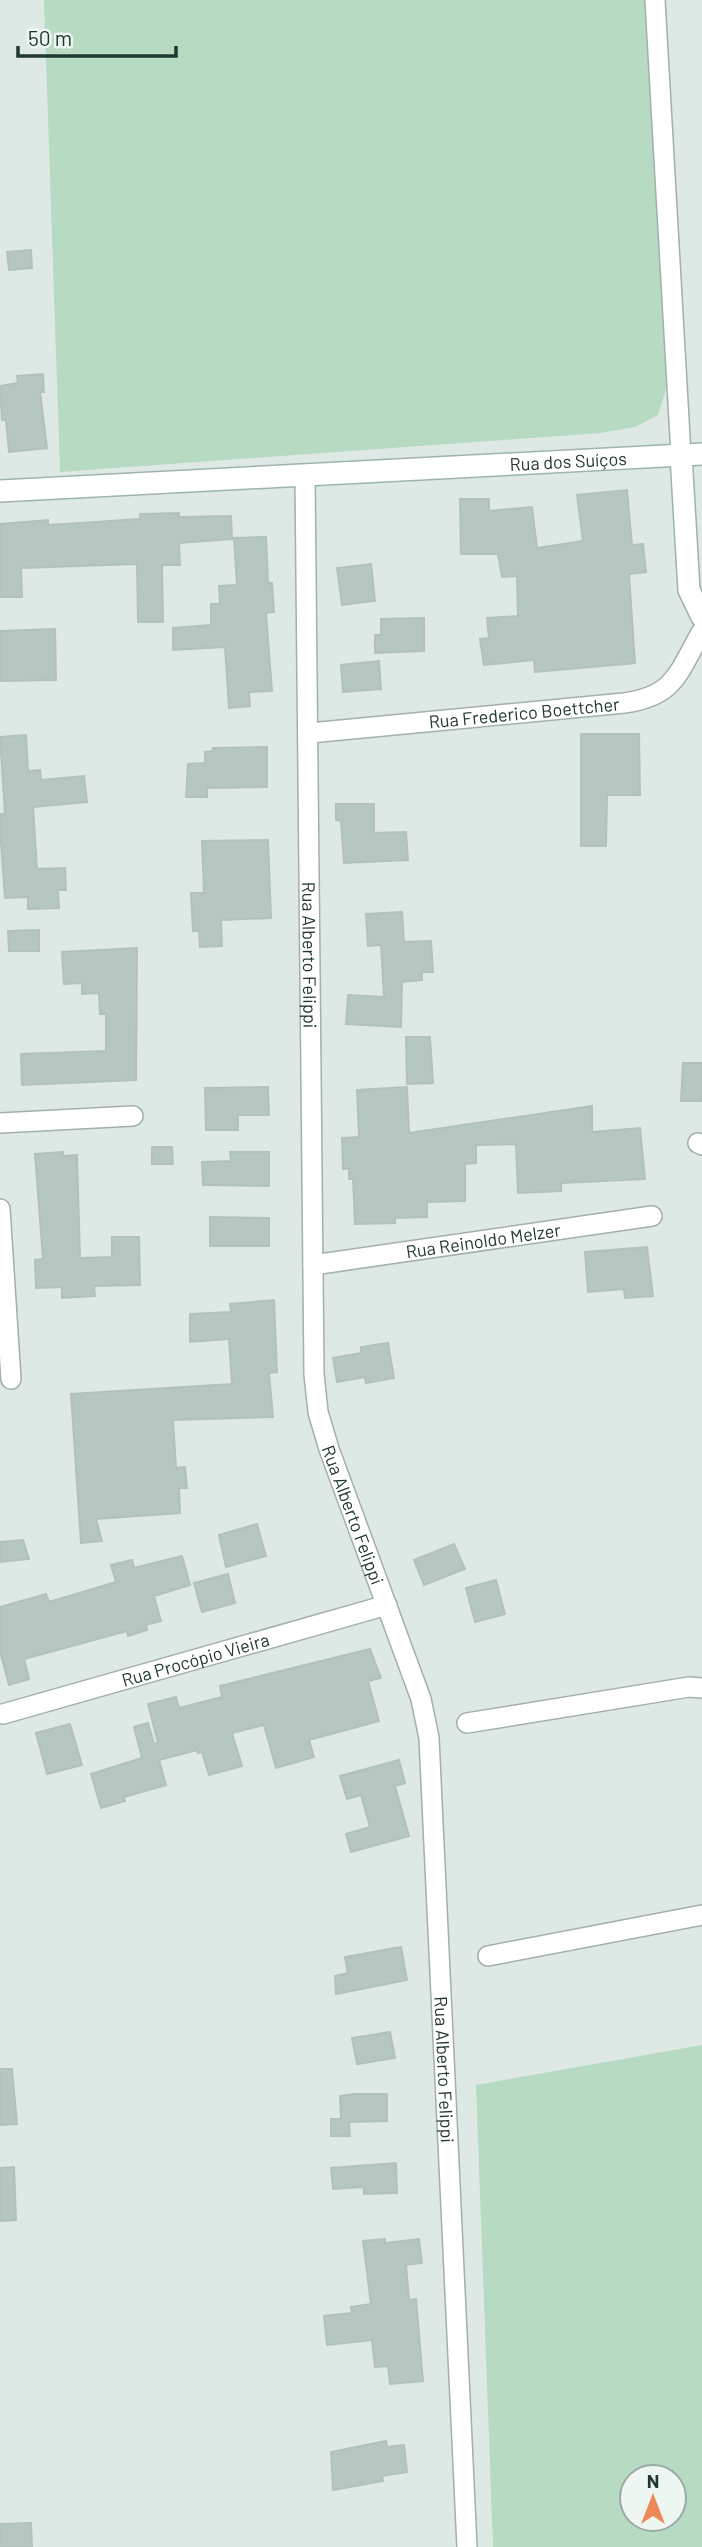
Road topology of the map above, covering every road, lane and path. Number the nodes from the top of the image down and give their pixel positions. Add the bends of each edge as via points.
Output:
1 (655, 0) edge
2 (691, 454) edge
3 (305, 475) junction
4 (0, 491) edge
5 (702, 617) edge
6 (702, 631) edge
7 (310, 733) junction
8 (133, 1116) dead end
9 (0, 1123) edge
10 (0, 1209) edge
11 (652, 1216) dead end
12 (313, 1265) junction
13 (11, 1379) dead end
14 (387, 1605) junction
15 (702, 1688) edge
16 (3, 1714) dead end
17 (467, 1723) dead end
18 (702, 1915) edge
19 (488, 1956) dead end
20 (467, 2547) edge

1 - 2 street
2 - 3 street, Rua dos Suíços
2 - 5 street via 689,590
3 - 4 street, Rua dos Suíços
3 - 7 street, Rua Alberto Felippi
6 - 7 street, Rua Frederico Boettcher via 670,687 657,697
7 - 12 street, Rua Alberto Felippi
8 - 9 street
10 - 13 street
11 - 12 street, Rua Reinoldo Melzer
12 - 14 street, Rua Alberto Felippi via 318,1412
14 - 16 street, Rua Procópio Vieira
14 - 20 street, Rua Alberto Felippi via 421,1699 429,1738
15 - 17 street
18 - 19 street

